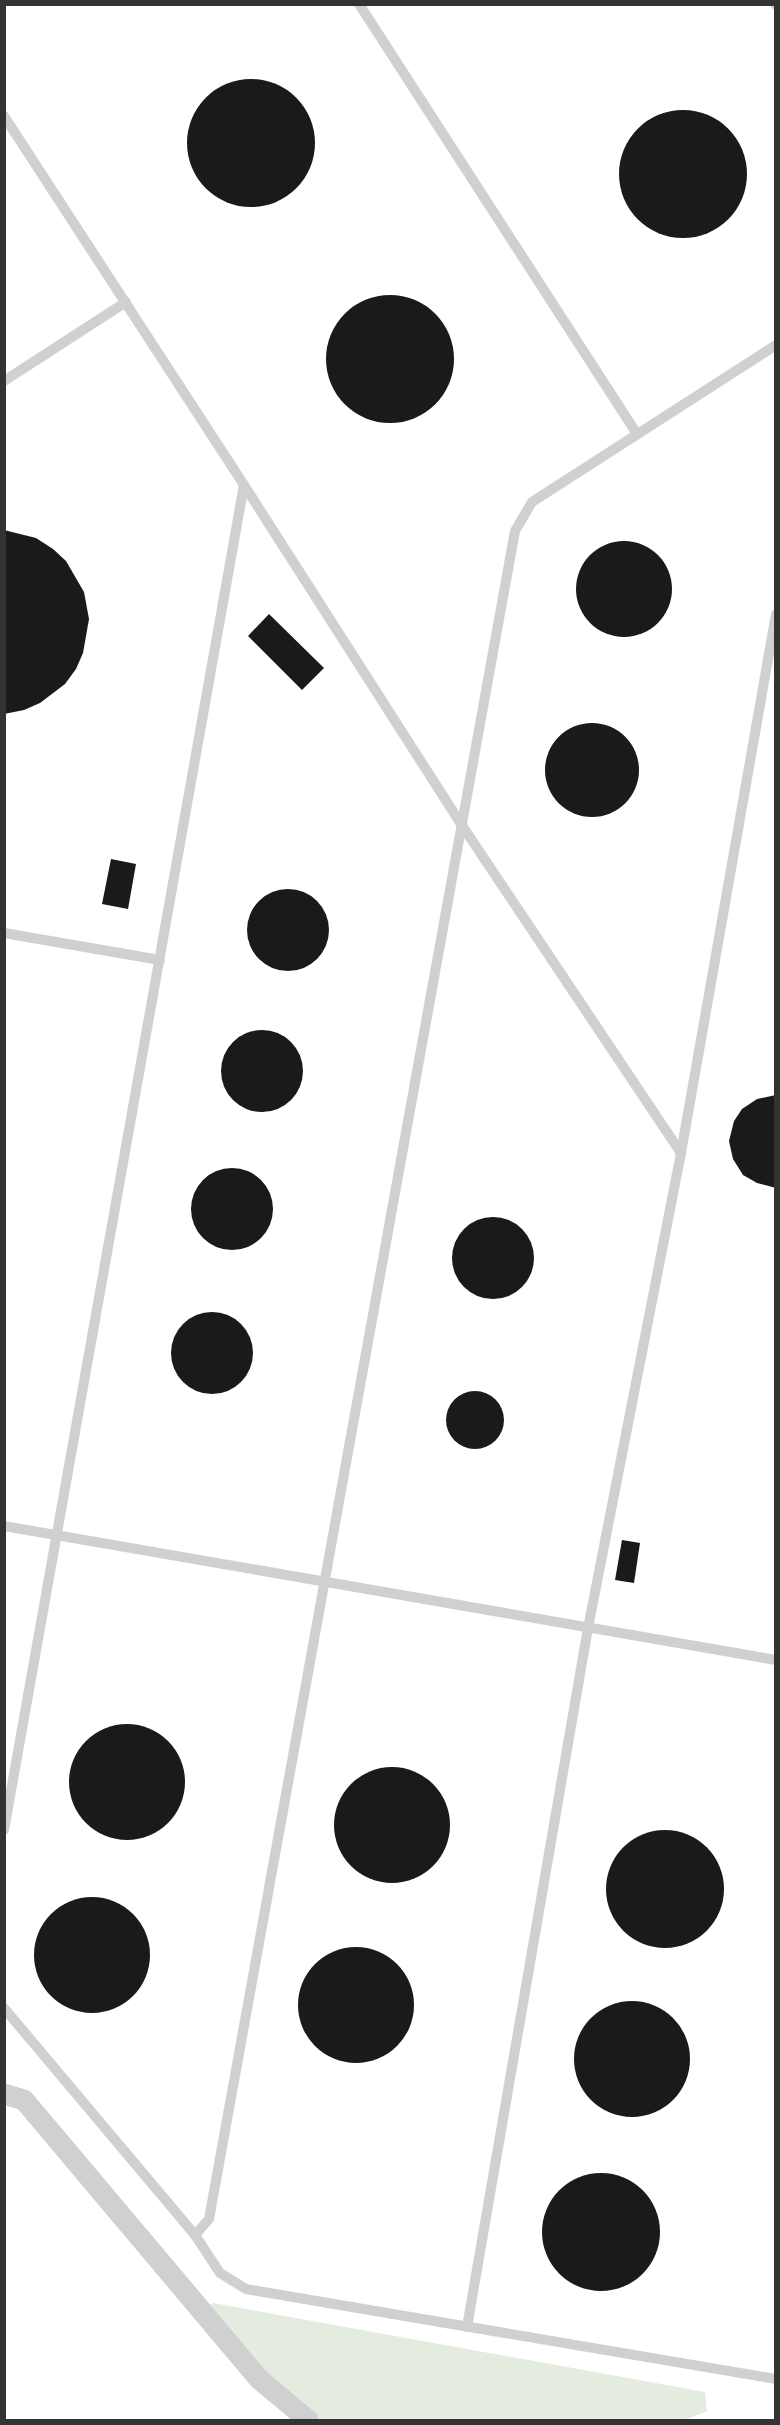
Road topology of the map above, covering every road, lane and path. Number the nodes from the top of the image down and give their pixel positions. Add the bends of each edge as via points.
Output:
1 (359, 4) edge
2 (4, 116) edge
3 (126, 302) junction
4 (776, 345) edge
5 (4, 381) edge
6 (637, 434) junction
7 (244, 485) junction
8 (776, 614) edge
9 (461, 824) junction
10 (4, 933) edge
11 (160, 960) junction
12 (681, 1153) junction
13 (4, 1526) edge
14 (57, 1535) junction
15 (325, 1582) junction
16 (588, 1628) junction
17 (776, 1660) edge
18 (4, 1830) edge
19 (4, 2008) edge
20 (4, 2094) edge
21 (195, 2235) junction
22 (467, 2327) junction
23 (776, 2379) edge
24 (308, 2421) edge

1 - 6 lane
2 - 3 lane
3 - 5 lane
3 - 7 lane
4 - 6 lane
6 - 9 lane via 532,502 515,531
7 - 9 lane
7 - 11 lane
8 - 12 lane
9 - 12 lane
9 - 15 lane
10 - 11 lane
11 - 14 lane
12 - 16 lane
13 - 14 lane
14 - 15 lane
14 - 18 lane
15 - 16 lane
15 - 21 lane via 208,2219
16 - 17 lane
16 - 22 lane
19 - 21 lane
20 - 24 street via 24,2100 259,2379
21 - 22 lane via 220,2273 246,2289
22 - 23 lane

